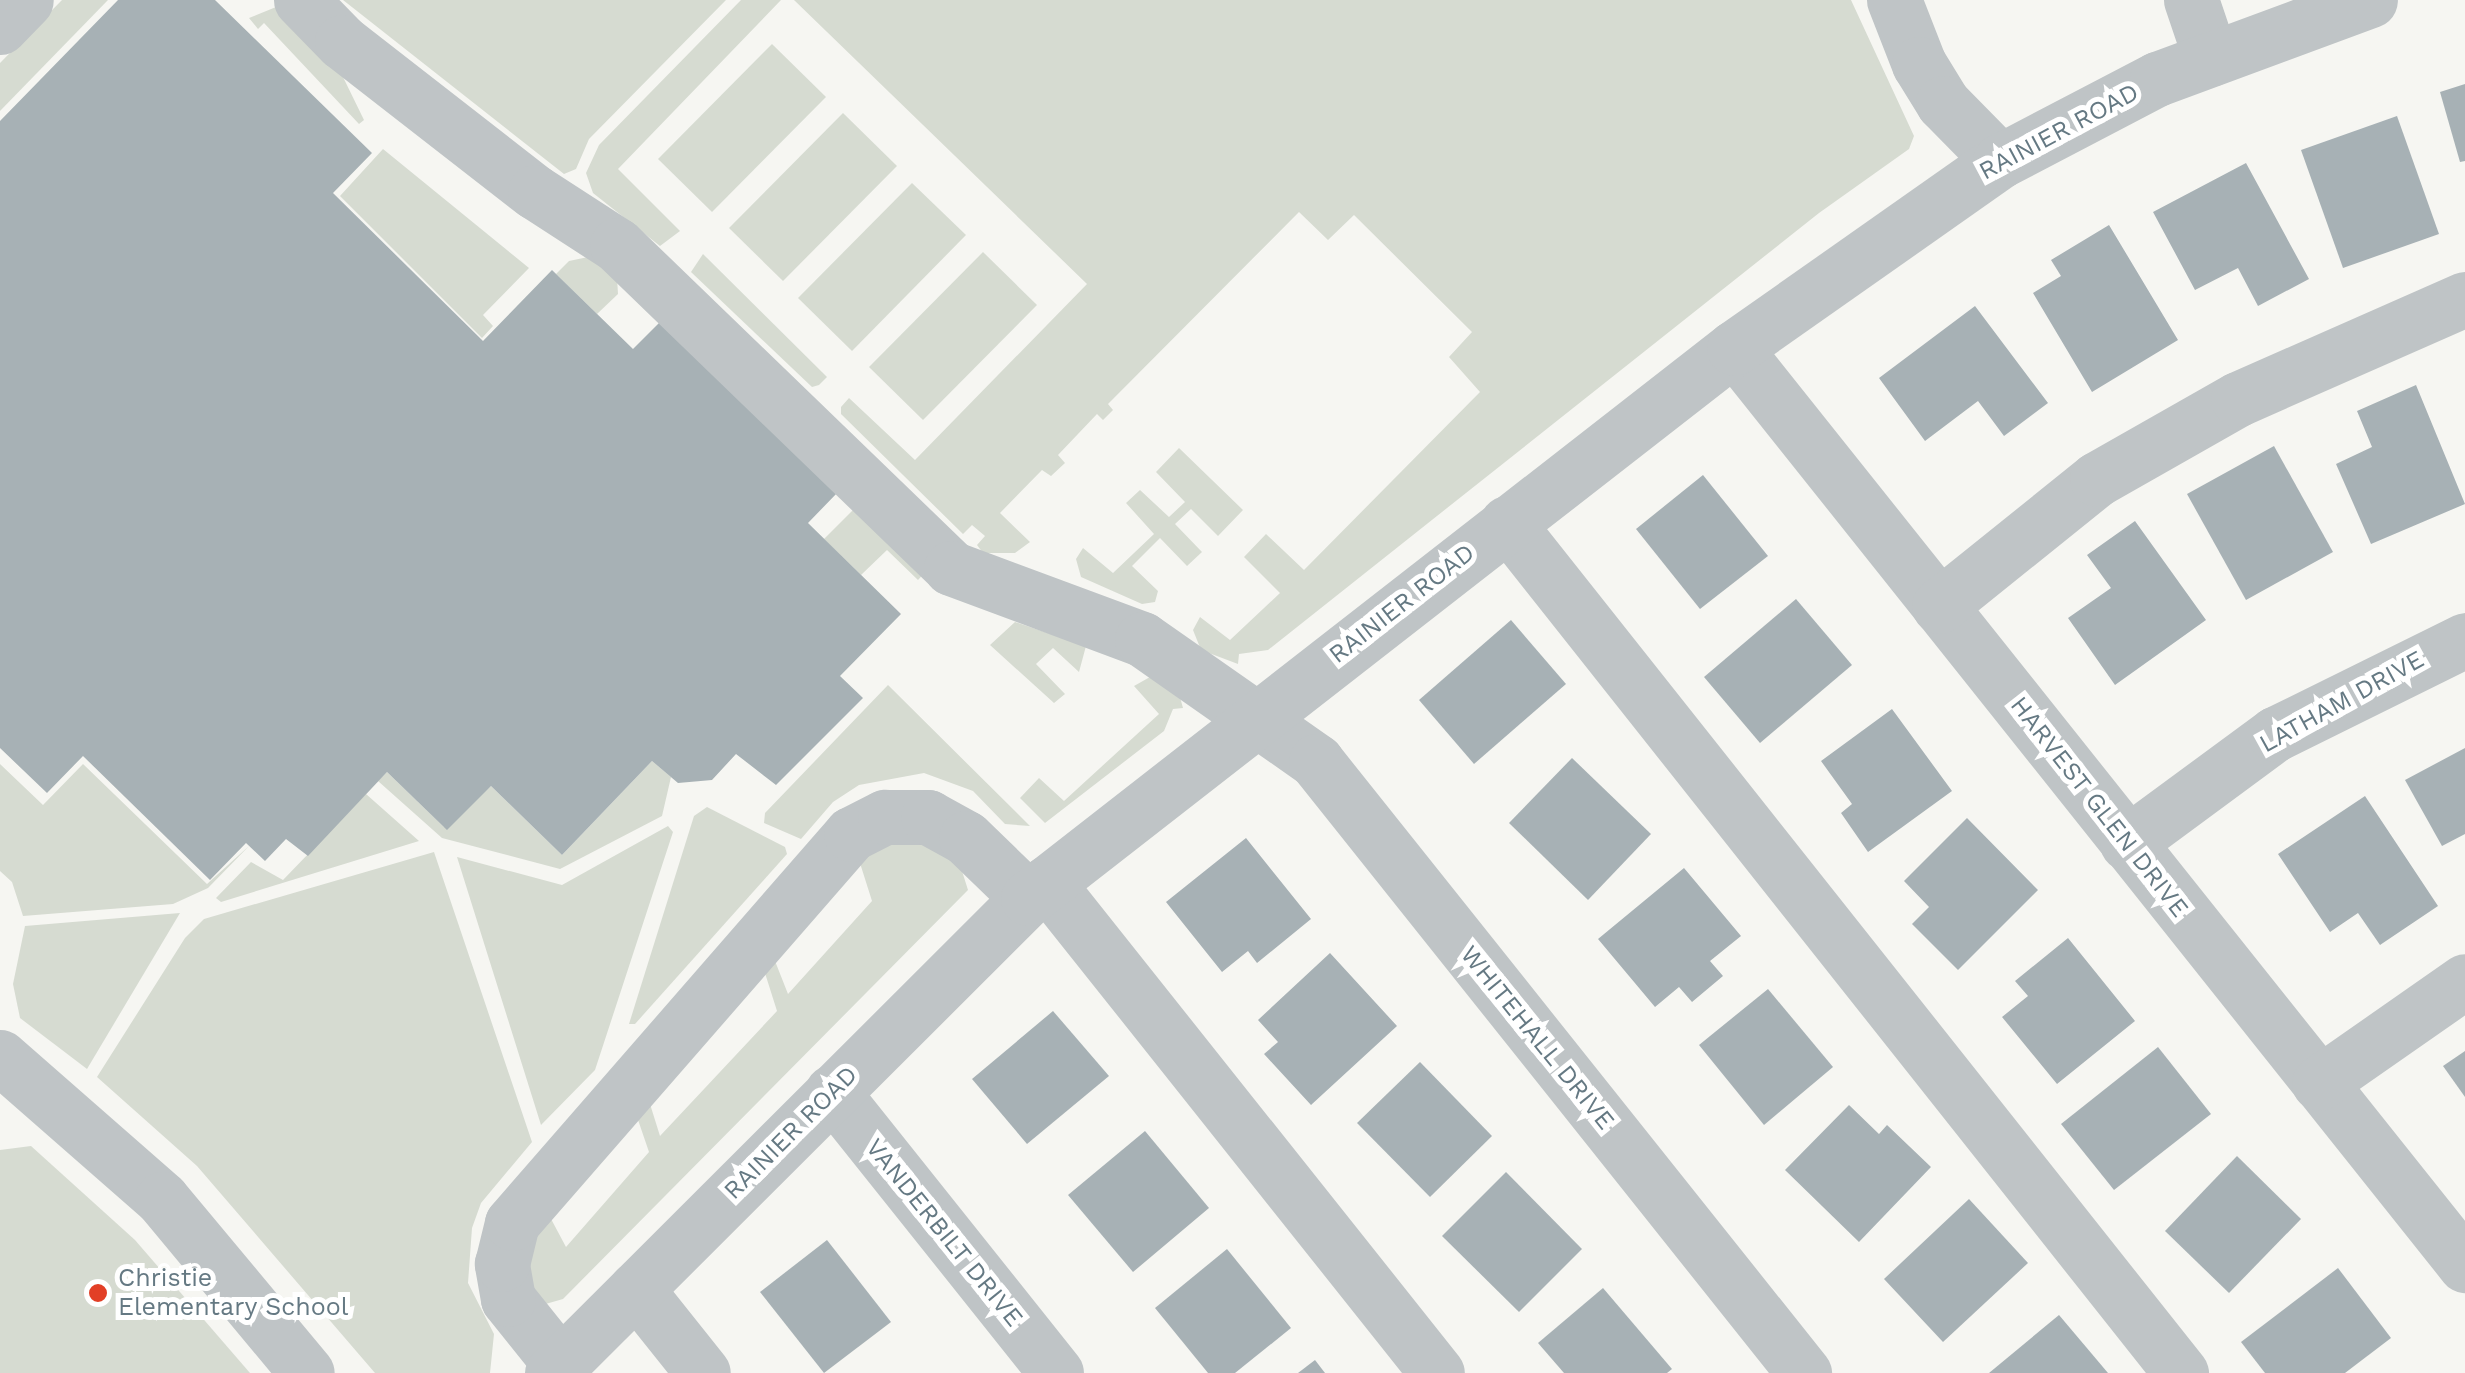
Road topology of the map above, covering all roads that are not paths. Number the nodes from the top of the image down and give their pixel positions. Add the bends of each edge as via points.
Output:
1 (26, 0) edge
2 (300, 0) edge
3 (1894, 0) edge
4 (2191, 0) edge
5 (2370, 0) edge
6 (0, 26) edge
7 (2210, 59) junction
8 (2000, 162) junction
9 (2465, 299) edge
10 (1734, 348) junction
11 (1506, 524) junction
12 (1939, 606) junction
13 (2465, 640) edge
14 (1255, 718) junction
15 (2128, 843) junction
16 (1037, 890) junction
17 (2465, 981) edge
18 (0, 1057) edge
19 (2318, 1083) junction
20 (832, 1092) junction
21 (2465, 1266) edge
22 (636, 1289) junction
23 (556, 1369) edge
24 (308, 1373) edge
25 (702, 1373) edge
26 (1056, 1373) edge
27 (1437, 1373) edge
28 (1804, 1373) edge
29 (2181, 1373) edge

1 - 6 street
2 - 14 street, WHITEHALL DRIVE via 342,42 535,192 617,245 950,568 1142,639
3 - 8 street via 1919,64 1944,104
4 - 7 street
5 - 7 street, RAINIER ROAD
7 - 8 street, RAINIER ROAD
8 - 10 street, RAINIER ROAD
9 - 12 street via 2238,399 2097,479
10 - 11 street, RAINIER ROAD
10 - 12 street, HARVEST GLEN DRIVE
11 - 14 street, RAINIER ROAD
11 - 29 street
12 - 15 street, HARVEST GLEN DRIVE
13 - 15 street, LATHAM DRIVE via 2275,734
14 - 16 street, RAINIER ROAD
14 - 28 street, WHITEHALL DRIVE via 1316,761
15 - 19 street, HARVEST GLEN DRIVE
16 - 20 street, RAINIER ROAD
16 - 23 street via 928,817 885,817 851,834 512,1223 502,1264 508,1299
16 - 27 street
17 - 19 street
18 - 24 street via 162,1199
19 - 21 street, HARVEST GLEN DRIVE
20 - 22 street, RAINIER ROAD
20 - 26 street, VANDERBILT DRIVE
22 - 23 street, RAINIER ROAD
22 - 25 street

